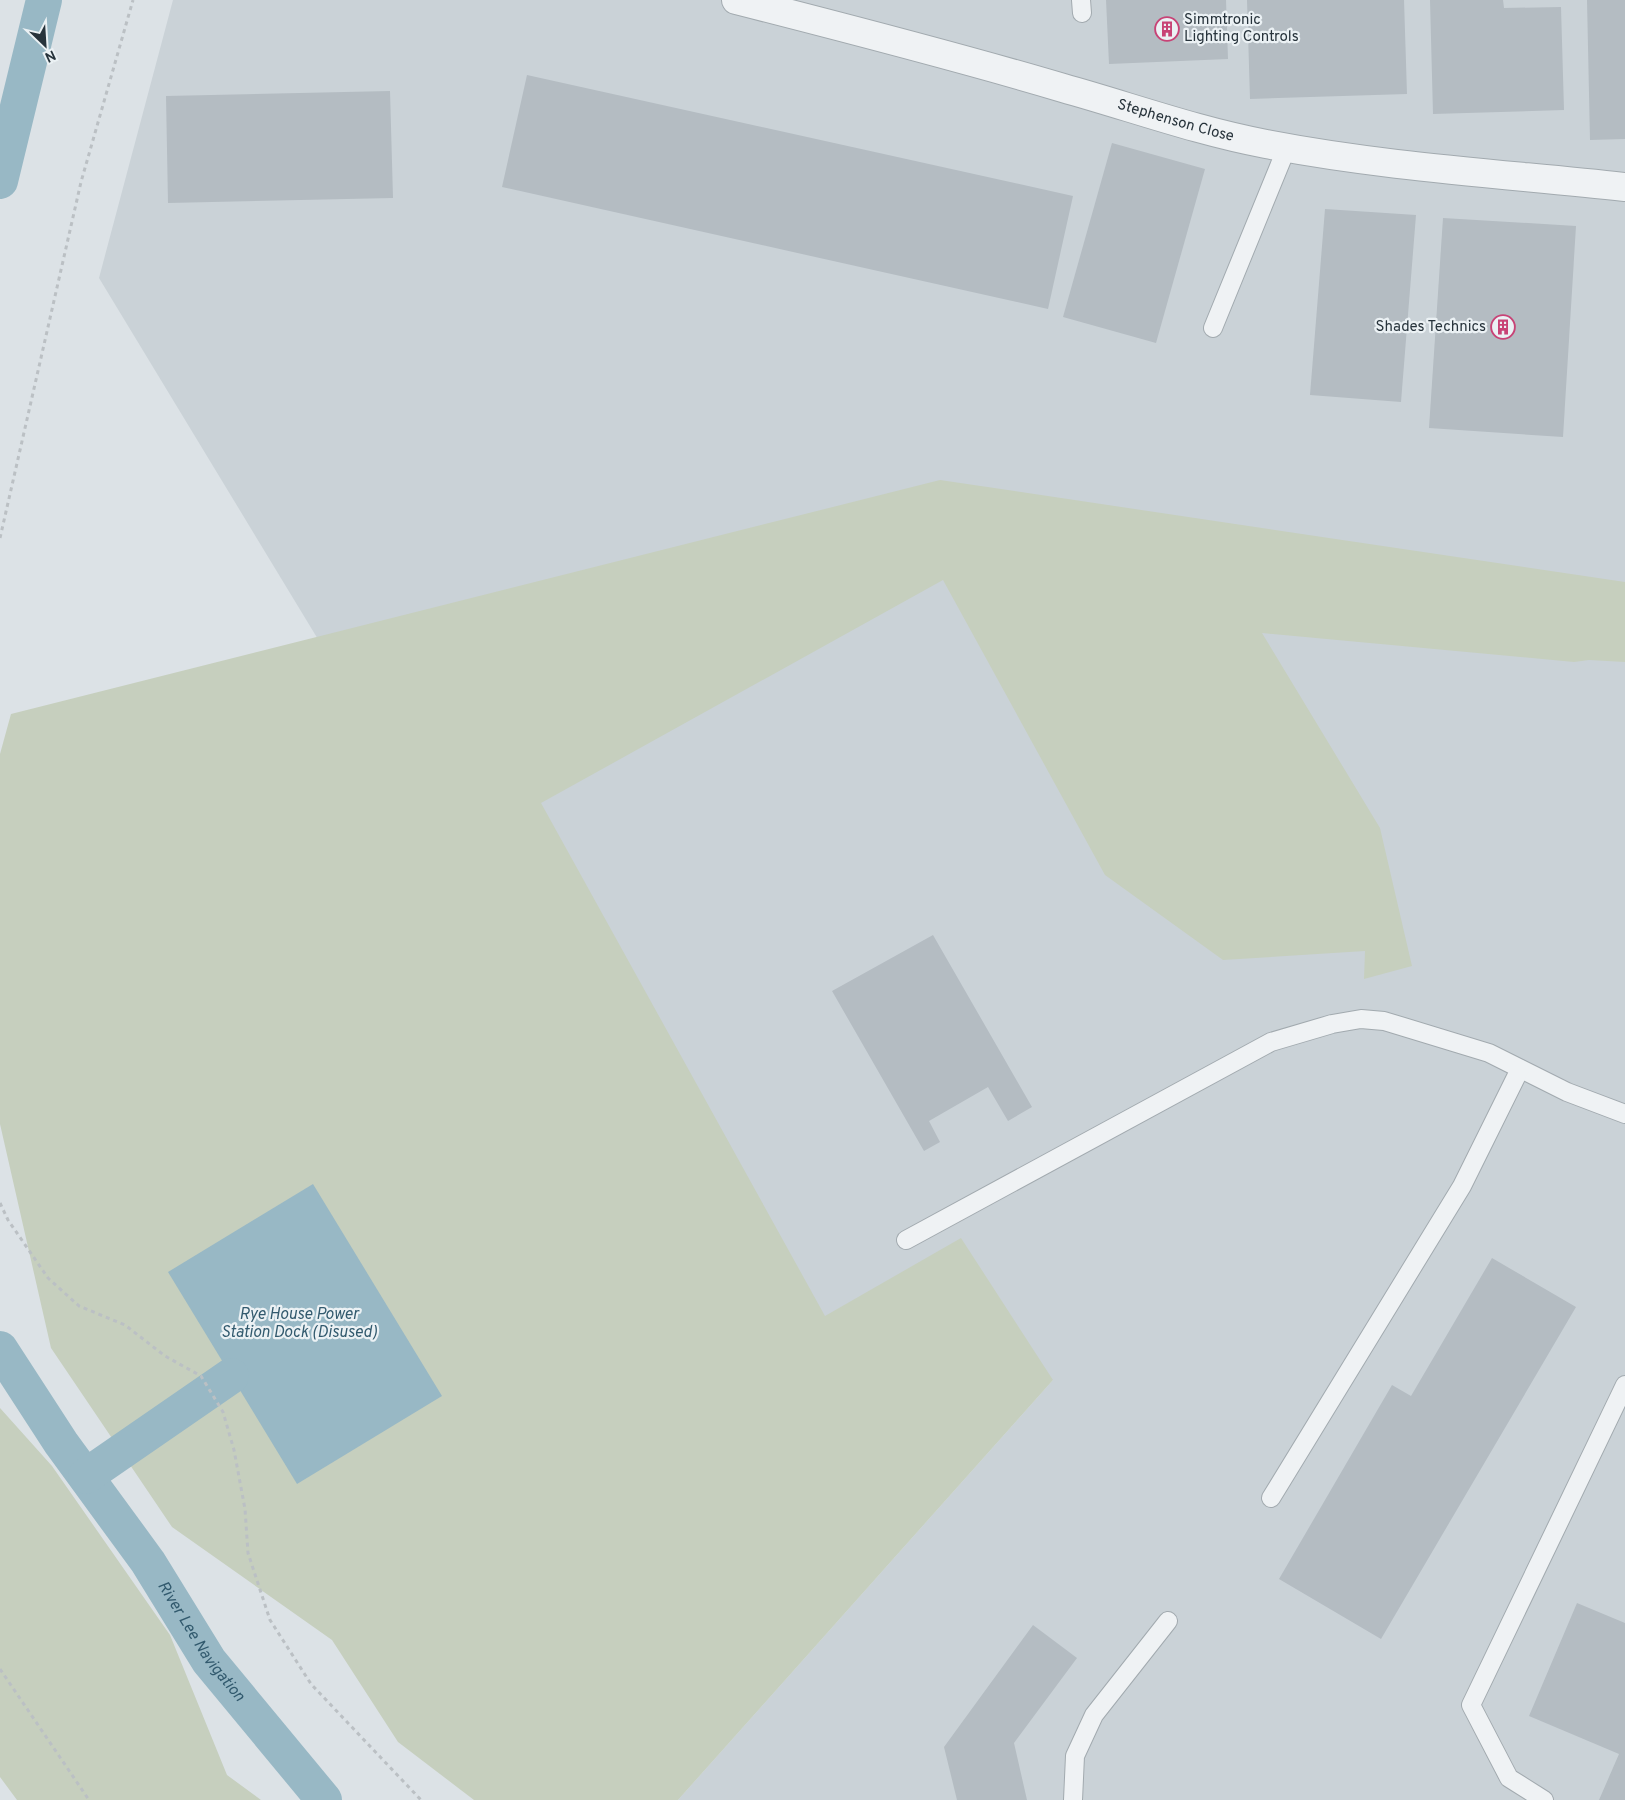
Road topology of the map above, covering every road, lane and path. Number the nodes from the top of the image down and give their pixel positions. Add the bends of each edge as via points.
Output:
1 (133, 0) edge
2 (736, 0) edge
3 (1287, 147) junction
4 (1625, 187) edge
5 (1213, 328) dead end
6 (0, 538) edge
7 (1520, 1069) junction
8 (1625, 1114) edge
9 (0, 1203) edge
10 (906, 1240) dead end
11 (1625, 1385) edge
12 (1271, 1498) dead end
13 (1168, 1621) dead end
14 (0, 1669) edge
15 (89, 1800) edge
16 (421, 1800) edge
17 (1073, 1800) edge
18 (1544, 1800) edge

1 - 6 path via 81,182
2 - 3 street, Stephenson Close via 845,26 1182,125
3 - 4 street, Stephenson Close via 1426,169
3 - 5 lane
7 - 8 lane via 1567,1092
7 - 10 lane via 1488,1053 1384,1021 1361,1019 1332,1024 1271,1042
7 - 12 lane via 1462,1186
9 - 16 path via 48,1278 79,1306 125,1325 165,1356 201,1376 222,1412 234,1450 245,1509 248,1553 270,1620 311,1684
11 - 18 lane via 1471,1705 1509,1778
13 - 17 lane via 1094,1715 1075,1756
14 - 15 path

